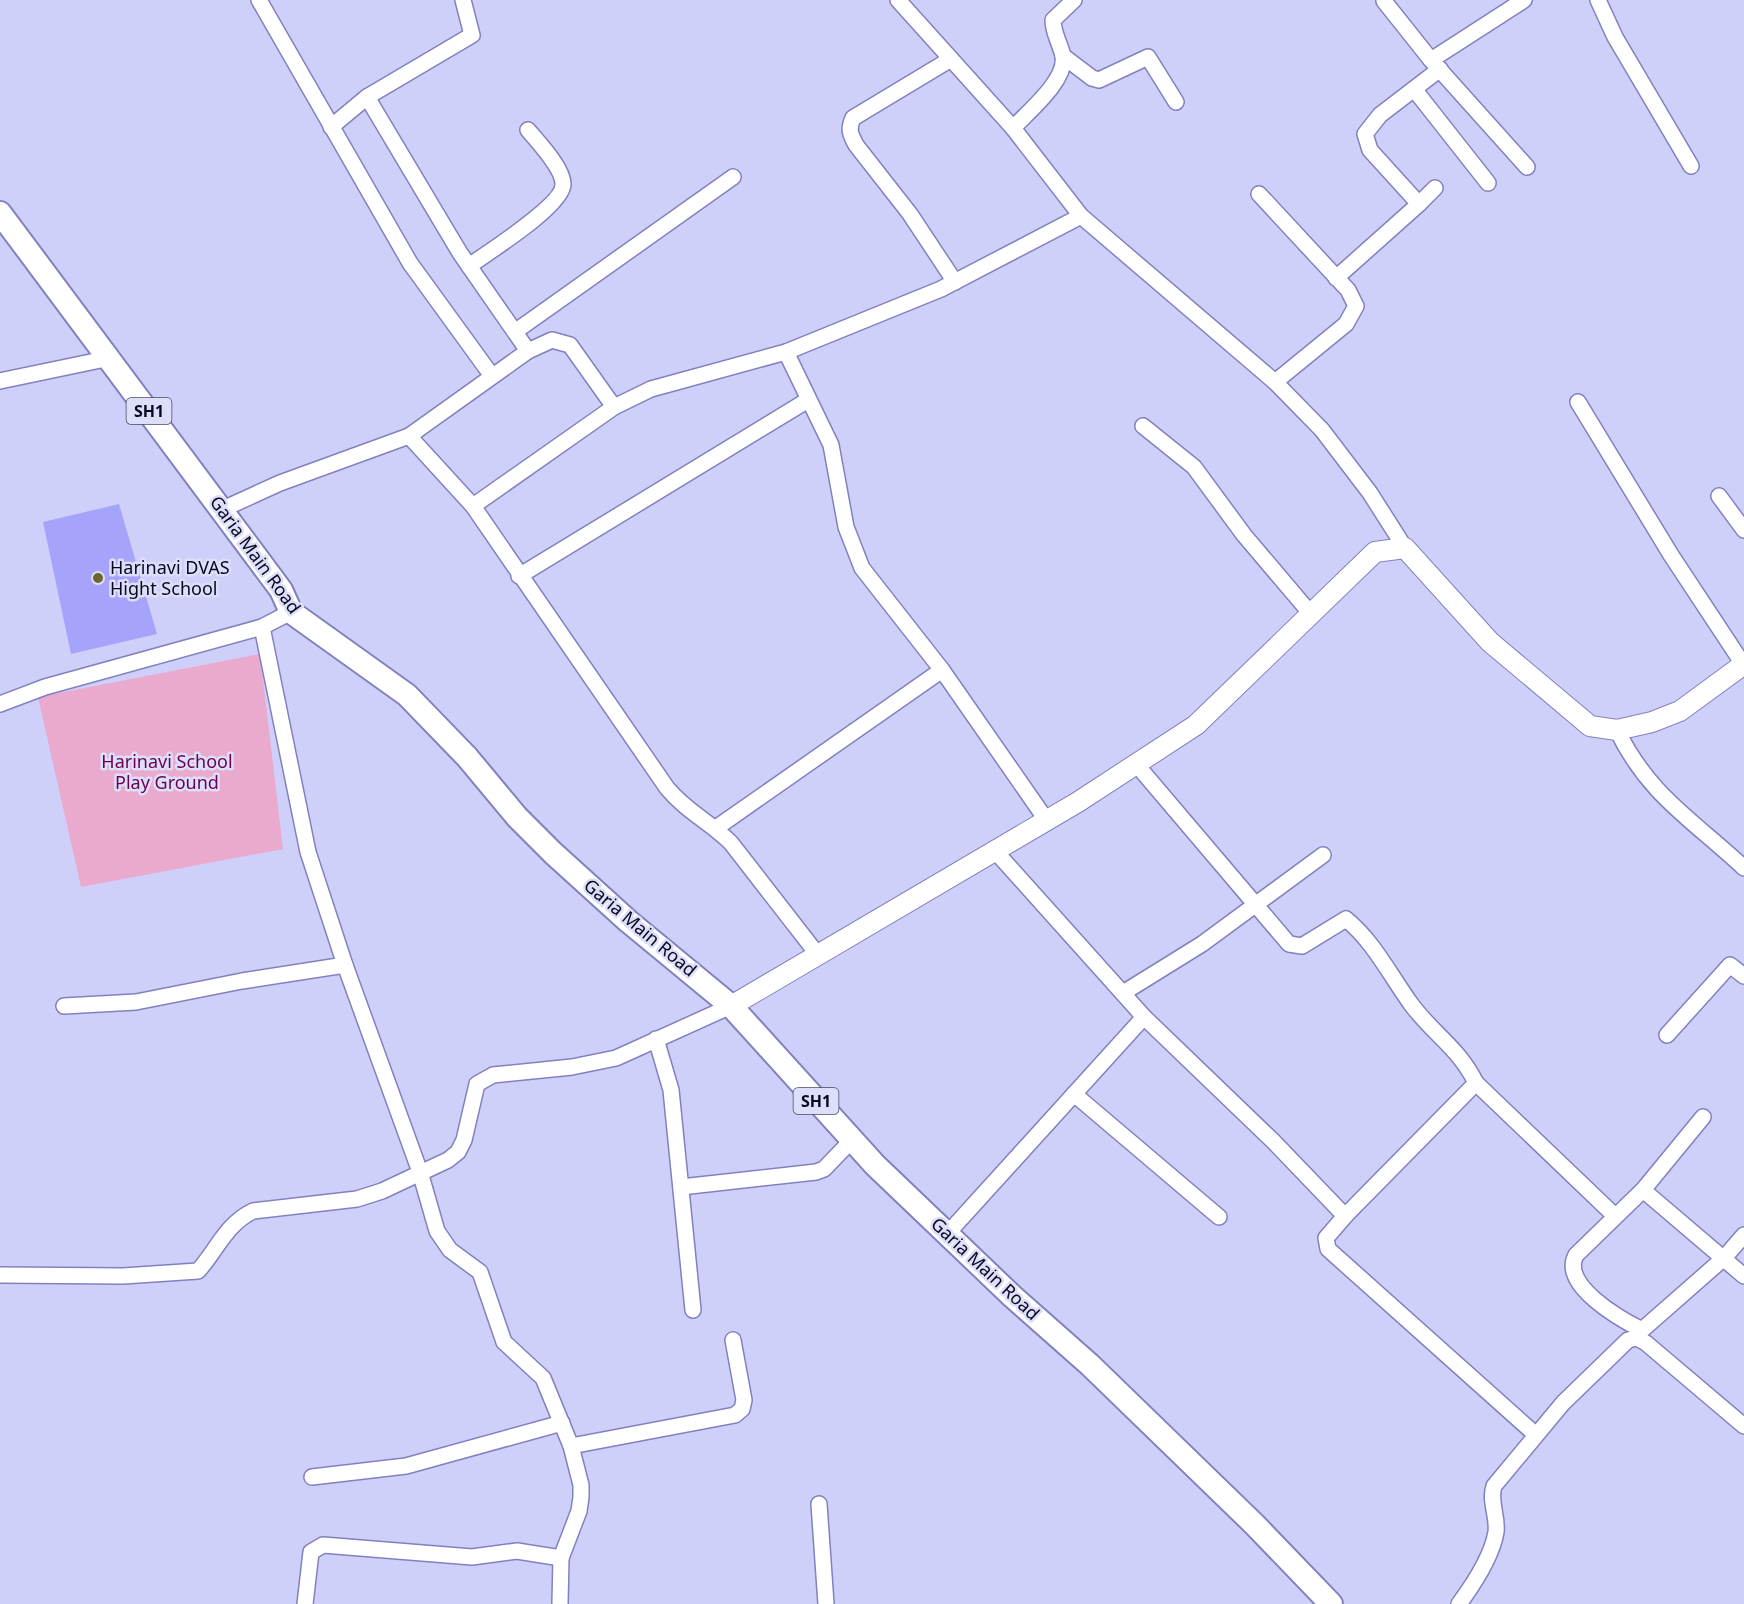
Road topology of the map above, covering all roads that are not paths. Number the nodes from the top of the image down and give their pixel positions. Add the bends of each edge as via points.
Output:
1 (259, 0) edge
2 (463, 0) edge
3 (898, 0) edge
4 (1074, 0) edge
5 (1524, 0) edge
6 (1598, 0) edge
7 (1383, 1) edge
8 (1063, 56) junction
9 (951, 59) junction
10 (1435, 64) junction
11 (1414, 88) junction
12 (367, 97) junction
13 (1176, 102) dead end
14 (330, 127) junction
15 (1013, 128) junction
16 (528, 130) dead end
17 (1691, 166) dead end
18 (1527, 167) dead end
19 (733, 177) dead end
20 (1488, 183) dead end
21 (1436, 188) dead end
22 (1259, 194) dead end
23 (1419, 204) junction
24 (0, 213) edge
25 (1081, 216) junction
26 (7, 234) edge
27 (469, 266) junction
28 (1336, 278) junction
29 (955, 282) junction
30 (516, 331) junction
31 (528, 351) junction
32 (786, 352) junction
33 (110, 358) junction
34 (492, 376) junction
35 (0, 381) edge
36 (1275, 382) junction
37 (808, 400) junction
38 (1578, 402) dead end
39 (614, 407) junction
40 (1143, 426) dead end
41 (409, 436) junction
42 (1719, 496) dead end
43 (473, 507) junction
44 (223, 509) junction
45 (1744, 530) edge
46 (1405, 548) junction
47 (519, 576) junction
48 (291, 612) junction
49 (1311, 614) junction
50 (262, 627) junction
51 (1744, 664) edge
52 (942, 670) junction
53 (0, 704) edge
54 (1617, 730) junction
55 (1136, 764) junction
56 (1047, 821) junction
57 (716, 828) junction
58 (996, 852) junction
59 (1323, 855) dead end
60 (1744, 868) edge
61 (1255, 907) junction
62 (818, 955) junction
63 (345, 965) junction
64 (1744, 976) edge
65 (1124, 993) junction
66 (64, 1006) dead end
67 (731, 1006) junction
68 (1144, 1017) junction
69 (1667, 1035) dead end
70 (656, 1040) junction
71 (1476, 1083) junction
72 (1074, 1094) junction
73 (1703, 1117) dead end
74 (852, 1140) junction
75 (420, 1172) junction
76 (681, 1187) junction
77 (1643, 1190) junction
78 (1345, 1216) junction
79 (1616, 1216) junction
80 (1219, 1217) dead end
81 (948, 1233) junction
82 (1744, 1235) edge
83 (1724, 1258) junction
84 (0, 1275) edge
85 (1744, 1276) edge
86 (693, 1310) dead end
87 (1639, 1334) junction
88 (733, 1340) dead end
89 (562, 1422) junction
90 (1744, 1426) edge
91 (1536, 1435) junction
92 (571, 1446) junction
93 (312, 1477) dead end
94 (819, 1504) dead end
95 (561, 1558) junction
96 (305, 1604) edge
97 (560, 1604) edge
98 (826, 1604) edge
99 (1331, 1604) edge
100 (1459, 1604) edge

1 - 14 street
2 - 12 street via 472,35
3 - 9 street
4 - 8 street via 1053,20
5 - 10 street
6 - 17 street
7 - 10 street
8 - 13 street via 1099,80 1148,57
8 - 15 street via 1064,68 1058,79
9 - 15 street
9 - 29 street via 853,118 849,125 856,145 910,214
10 - 11 street
10 - 18 street
11 - 20 street
11 - 23 street via 1380,115 1365,134 1370,150
12 - 14 street
12 - 27 street
14 - 34 street via 410,263
15 - 25 street
16 - 27 street via 560,175 560,195
19 - 30 street
21 - 23 street
22 - 28 street
23 - 28 street
24 - 26 main road, Garia Main Road / SH1
25 - 29 street
25 - 36 street
26 - 33 main road, Garia Main Road / SH1
27 - 30 street
28 - 36 street via 1355,300 1355,312 1346,324
29 - 32 street
30 - 31 street
31 - 34 street
31 - 39 street via 552,340 570,345
32 - 37 street
32 - 39 street via 651,389
33 - 35 street
33 - 44 main road, Garia Main Road / SH1
34 - 41 street
36 - 46 street via 1348,462
37 - 47 street
37 - 52 street via 831,445 846,527 861,568
38 - 51 street via 1671,555
39 - 43 street
40 - 49 street via 1194,467 1244,535
41 - 43 street
41 - 44 street via 280,483
42 - 45 street
43 - 47 street
44 - 48 main road, Garia Main Road / SH1 via 281,590
46 - 49 main road via 1375,552
46 - 54 main road via 1490,642 1590,726
47 - 57 street via 667,788 690,813
48 - 50 street
48 - 67 main road, Garia Main Road / SH1 via 407,695 553,853
49 - 55 main road via 1196,724
50 - 53 street via 45,687
50 - 63 street via 308,852
51 - 54 main road via 1680,711
52 - 56 street
52 - 57 street
54 - 60 street via 1631,759 1663,798
55 - 56 main road
55 - 61 street
56 - 58 main road
57 - 62 street
58 - 62 main road
58 - 65 street
59 - 61 street
61 - 65 street
61 - 71 street via 1289,944 1302,946 1346,919 1365,934 1413,1006 1465,1060
62 - 67 main road
63 - 66 street via 136,1002
63 - 75 street
64 - 69 street via 1730,964
65 - 68 street
67 - 70 street
67 - 74 main road, Garia Main Road / SH1
68 - 72 street
68 - 78 street
70 - 75 street via 592,1064 484,1079 477,1084 458,1152
70 - 76 street via 671,1090
71 - 78 street
71 - 79 street
72 - 80 street
72 - 81 street
73 - 77 street
74 - 76 street via 824,1169 816,1172
74 - 81 main road, Garia Main Road / SH1
75 - 84 street via 357,1199 253,1211 238,1218 226,1231 198,1271 123,1276
75 - 89 street via 442,1241 480,1272 504,1342 543,1378
76 - 86 street
77 - 79 street
77 - 83 street
78 - 91 street via 1326,1238 1328,1249
79 - 87 street via 1576,1255 1572,1269 1597,1302
81 - 99 main road, Garia Main Road / SH1 via 1198,1468
82 - 83 street
83 - 85 street
83 - 87 street
87 - 90 street
87 - 91 street via 1563,1403
88 - 92 street via 744,1400 742,1410 735,1415
89 - 92 street
89 - 93 street via 406,1466
91 - 100 street via 1494,1486 1496,1532
92 - 95 street via 581,1497
94 - 98 street
95 - 96 street via 517,1551 472,1557 323,1545 311,1552
95 - 97 street

